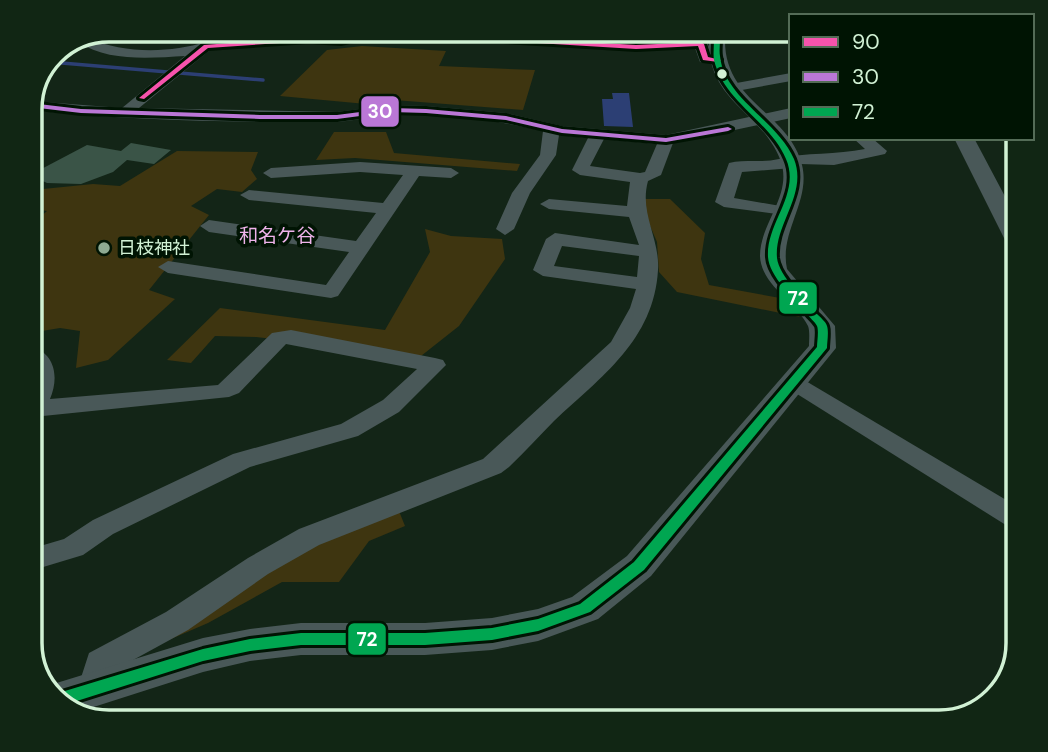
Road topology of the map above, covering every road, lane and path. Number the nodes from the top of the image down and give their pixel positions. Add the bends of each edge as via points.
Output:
1 (265, 42) edge
2 (535, 42) edge
3 (717, 42) edge
4 (91, 45) edge
5 (200, 51) junction
6 (718, 60) junction
7 (789, 77) edge
8 (731, 88) junction
9 (42, 107) edge
10 (127, 111) junction
11 (789, 113) edge
12 (760, 120) junction
13 (550, 129) junction
14 (598, 135) junction
15 (666, 140) junction
16 (864, 140) edge
17 (965, 140) edge
18 (791, 161) junction
19 (415, 170) junction
20 (271, 173) dead end
21 (451, 173) dead end
22 (640, 178) junction
23 (249, 195) dead end
24 (549, 204) dead end
25 (389, 209) junction
26 (635, 212) junction
27 (786, 212) junction
28 (1006, 219) edge
29 (209, 226) dead end
30 (505, 229) dead end
31 (362, 248) junction
32 (649, 252) junction
33 (167, 267) dead end
34 (646, 284) junction
35 (42, 366) edge
36 (794, 383) junction
37 (42, 393) edge
38 (42, 413) edge
39 (1006, 513) edge
40 (42, 556) edge
41 (93, 690) junction
42 (69, 697) edge

1 - 5 street via 206,46
2 - 6 street via 636,47 701,44 705,59
3 - 6 street
4 - 5 street via 110,50
5 - 10 street
6 - 8 street
7 - 8 street
8 - 12 street
9 - 10 street
10 - 13 street via 324,117 406,110 506,118
11 - 12 street
12 - 15 street
12 - 18 street
13 - 14 street
13 - 30 street via 551,149 520,194
14 - 15 street
14 - 22 street via 580,170
15 - 22 street via 652,176
16 - 18 street via 879,151 834,160
17 - 28 street
18 - 27 street via 793,188
18 - 27 street via 736,167 724,202
19 - 20 street via 360,167
19 - 21 street
19 - 25 street
22 - 26 street via 634,194
23 - 25 street
24 - 26 street
25 - 31 street
26 - 32 street
27 - 36 street via 771,260 815,316 824,337 822,348
29 - 31 street
31 - 33 street via 331,292
32 - 34 street
32 - 34 street via 555,239 543,270
34 - 41 street via 643,305 623,346 500,461 309,537 177,621 100,663
35 - 37 street via 47,382
36 - 39 street
36 - 41 street via 639,566 586,608 538,625 492,634 301,639 250,645
38 - 40 street via 221,392 231,388 280,338 435,365 391,407 349,430 242,460 103,527 73,547
41 - 42 street

